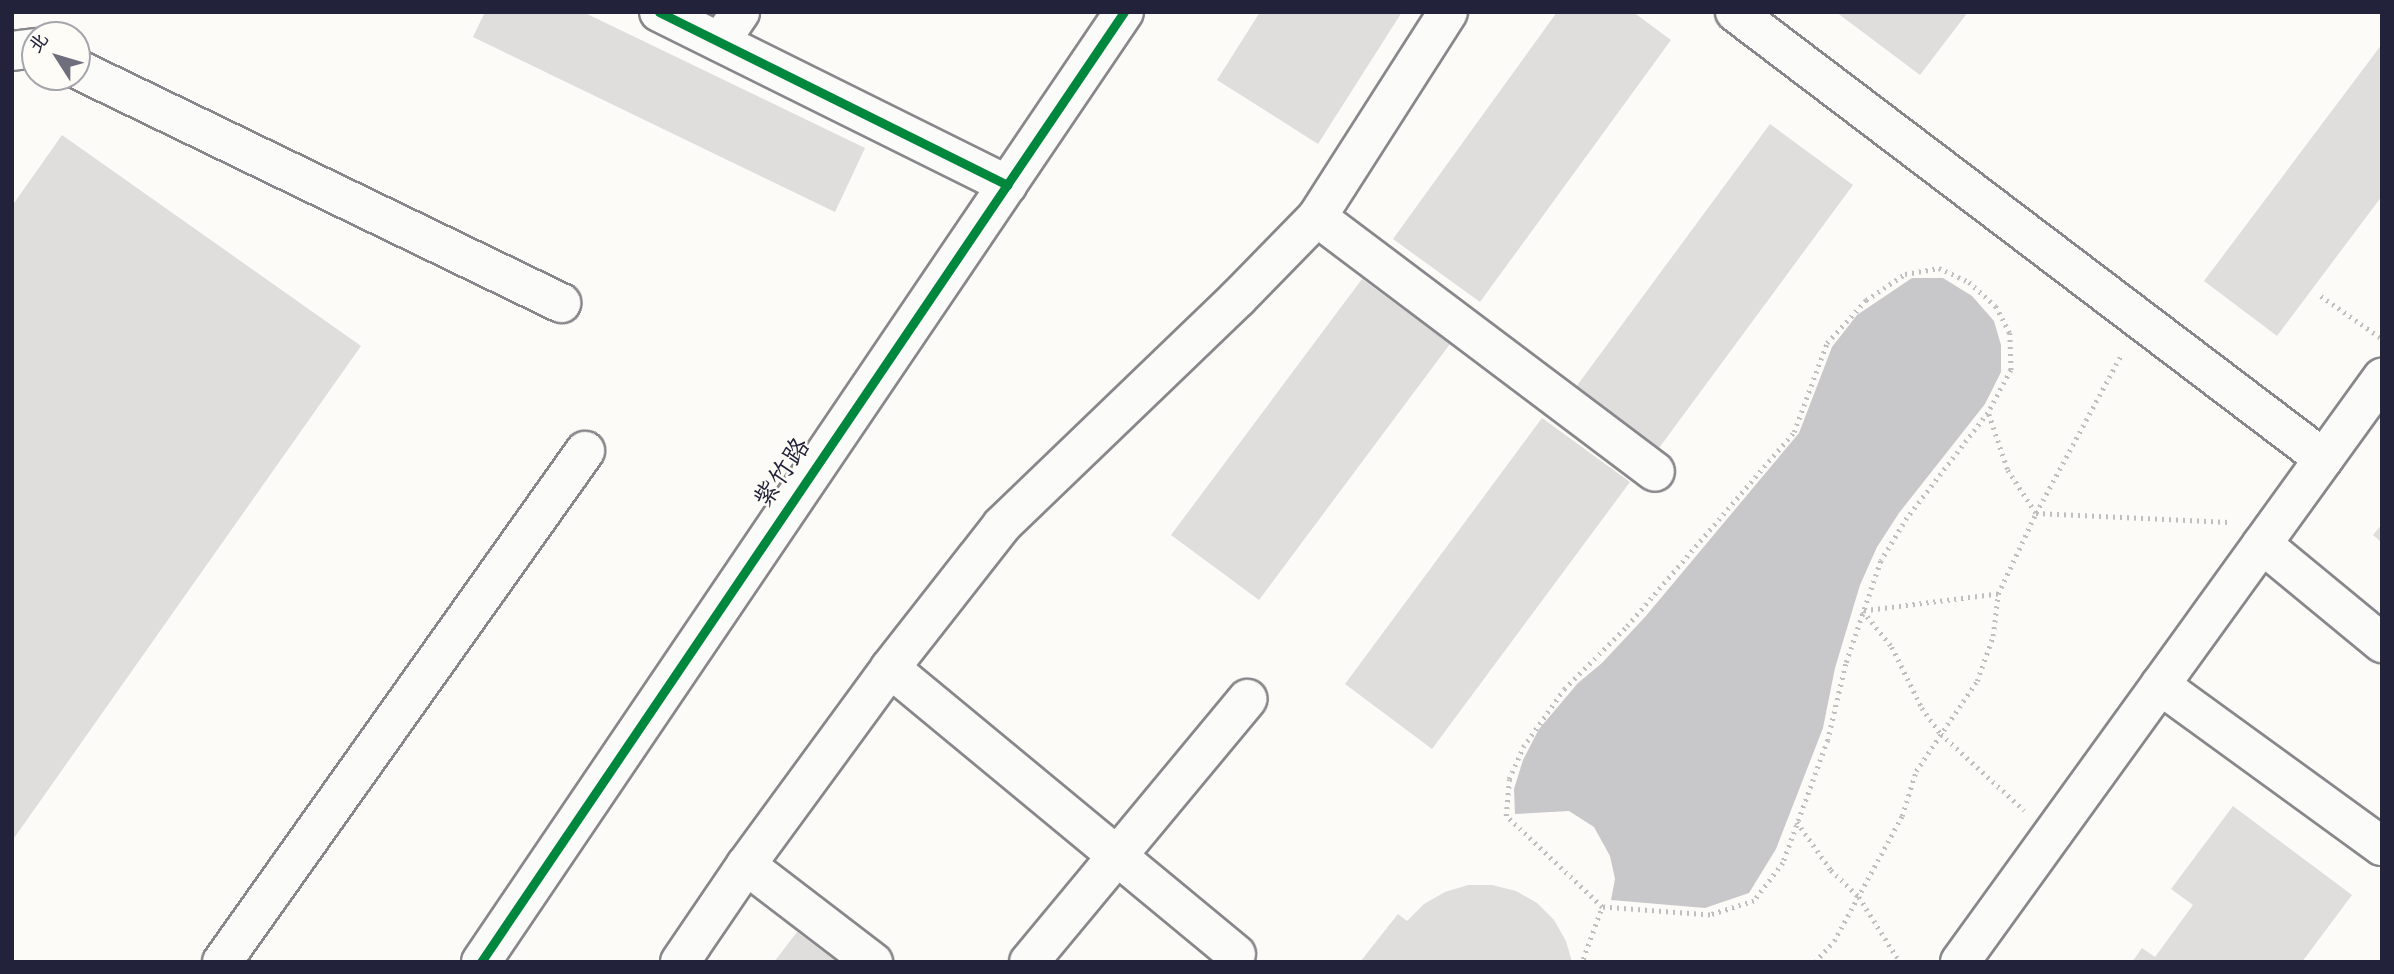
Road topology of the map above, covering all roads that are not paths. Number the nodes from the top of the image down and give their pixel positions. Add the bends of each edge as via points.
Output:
1 (659, 12) edge
2 (1124, 12) edge
3 (1448, 12) edge
4 (1735, 12) edge
5 (730, 27) edge
6 (91, 76) edge
7 (1007, 185) junction
8 (1317, 217) junction
9 (561, 303) dead end
10 (2382, 378) edge
11 (585, 451) dead end
12 (2324, 459) junction
13 (1655, 472) dead end
14 (2269, 534) junction
15 (2382, 643) edge
16 (890, 668) junction
17 (2160, 685) junction
18 (1247, 699) dead end
19 (2382, 846) edge
20 (1116, 858) junction
21 (746, 865) junction
22 (1236, 954) dead end
23 (222, 962) edge
24 (481, 962) edge
25 (680, 962) edge
26 (873, 962) edge
27 (1029, 962) edge
28 (1960, 962) edge

1 - 5 street
2 - 7 street, 紫竹路
3 - 8 street
4 - 12 street
5 - 7 street
6 - 9 street
7 - 24 street, 紫竹路
8 - 13 street
8 - 16 street via 1002,525
10 - 12 street
11 - 23 street
12 - 14 street
14 - 15 street
14 - 17 street
16 - 20 street
16 - 21 street
17 - 19 street
17 - 28 street
18 - 20 street
20 - 22 street
20 - 27 street
21 - 25 street
21 - 26 street

